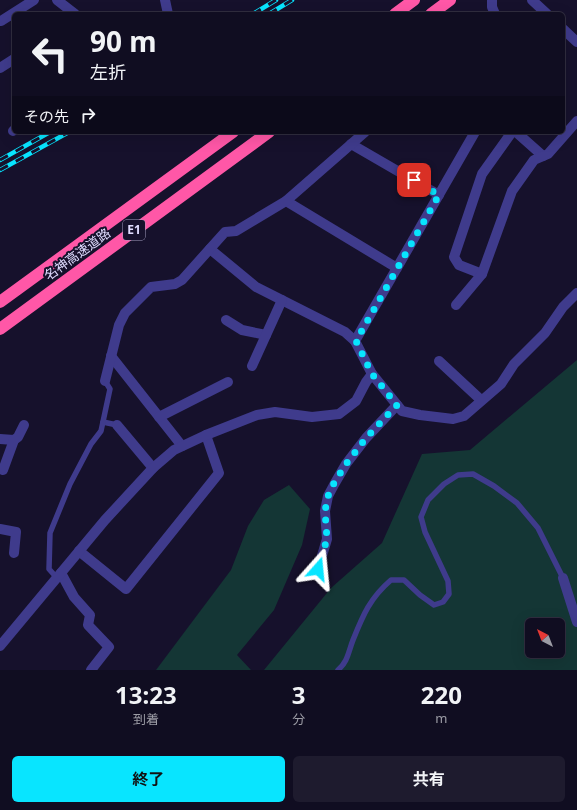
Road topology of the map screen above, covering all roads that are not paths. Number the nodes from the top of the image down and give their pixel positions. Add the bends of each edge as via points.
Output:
1 (34, 0) edge
2 (57, 0) edge
3 (165, 0) edge
4 (414, 0) edge
5 (450, 0) edge
6 (492, 0) edge
7 (532, 0) edge
8 (15, 12) edge
9 (72, 12) edge
10 (168, 12) edge
11 (398, 12) edge
12 (434, 12) edge
13 (494, 12) edge
14 (545, 12) edge
15 (12, 14) edge
16 (1, 21) dead end
17 (565, 31) edge
18 (577, 42) edge
19 (12, 60) edge
20 (0, 68) edge
21 (577, 121) edge
22 (230, 134) edge
23 (266, 134) edge
24 (363, 134) edge
25 (474, 134) edge
26 (511, 134) edge
27 (518, 134) edge
28 (351, 144) junction
29 (543, 156) junction
30 (439, 195) junction
31 (286, 201) junction
32 (210, 249) junction
33 (397, 268) junction
34 (482, 274) junction
35 (577, 293) edge
36 (282, 300) junction
37 (0, 302) edge
38 (456, 305) dead end
39 (226, 320) dead end
40 (0, 329) edge
41 (266, 335) junction
42 (356, 341) junction
43 (112, 356) junction
44 (440, 361) dead end
45 (252, 366) dead end
46 (372, 374) junction
47 (106, 381) joint
48 (228, 382) dead end
49 (482, 400) junction
50 (397, 405) junction
51 (160, 417) junction
52 (102, 422) junction
53 (24, 425) dead end
54 (116, 425) joint
55 (206, 435) junction
56 (0, 439) edge
57 (14, 440) junction
58 (182, 446) junction
59 (153, 468) junction
60 (3, 470) dead end
61 (0, 529) edge
62 (79, 551) junction
63 (14, 554) dead end
64 (318, 569) dead end
65 (59, 575) junction
66 (563, 578) joint
67 (577, 622) edge
68 (0, 646) edge
69 (91, 670) edge
70 (338, 670) edge

1 - 8 street
2 - 9 street
3 - 10 street
4 - 11 highway
5 - 12 highway
6 - 13 street
7 - 14 street
15 - 16 street
17 - 18 street
19 - 20 street
21 - 29 street via 548,154
22 - 37 highway, 名神高速道路 / E1
23 - 40 highway, 名神高速道路 / E1
24 - 28 street
25 - 30 street
26 - 34 street via 482,174 454,258 459,265
27 - 29 street
28 - 30 street
28 - 31 street
29 - 34 street via 534,160 512,191
30 - 33 street
31 - 32 street via 236,230 225,232
31 - 33 street
32 - 36 street via 256,287
32 - 43 street via 182,280 175,284 151,288 125,313 119,325
33 - 42 street
34 - 38 street
35 - 49 street via 563,307 545,333 514,364 501,384
36 - 41 street
36 - 42 street via 345,332
39 - 41 street via 242,330
41 - 45 street
42 - 46 street
43 - 47 street
43 - 51 street
44 - 49 street
46 - 50 street
46 - 55 street via 356,401 339,414 312,417 275,412 257,415
47 - 52 lane via 110,389
48 - 51 street
49 - 50 street via 464,416 453,419 402,411
50 - 64 street via 366,438 342,470 328,496 325,511 327,539
51 - 58 street
52 - 54 lane
52 - 65 lane via 101,431 91,444 70,484 50,533 49,569
53 - 57 street
54 - 59 street
55 - 58 street
55 - 62 street via 219,473 126,589
56 - 57 street
57 - 60 street
58 - 59 street
59 - 62 street
61 - 63 street via 16,532
62 - 65 street
65 - 68 street
65 - 69 street via 90,615 88,625 109,647
66 - 67 street
66 - 70 lane via 538,528 517,503 474,474 458,475 444,484 428,500 420,517 448,582 449,594 443,602 434,605 420,596 404,580 391,580 372,600 345,664

